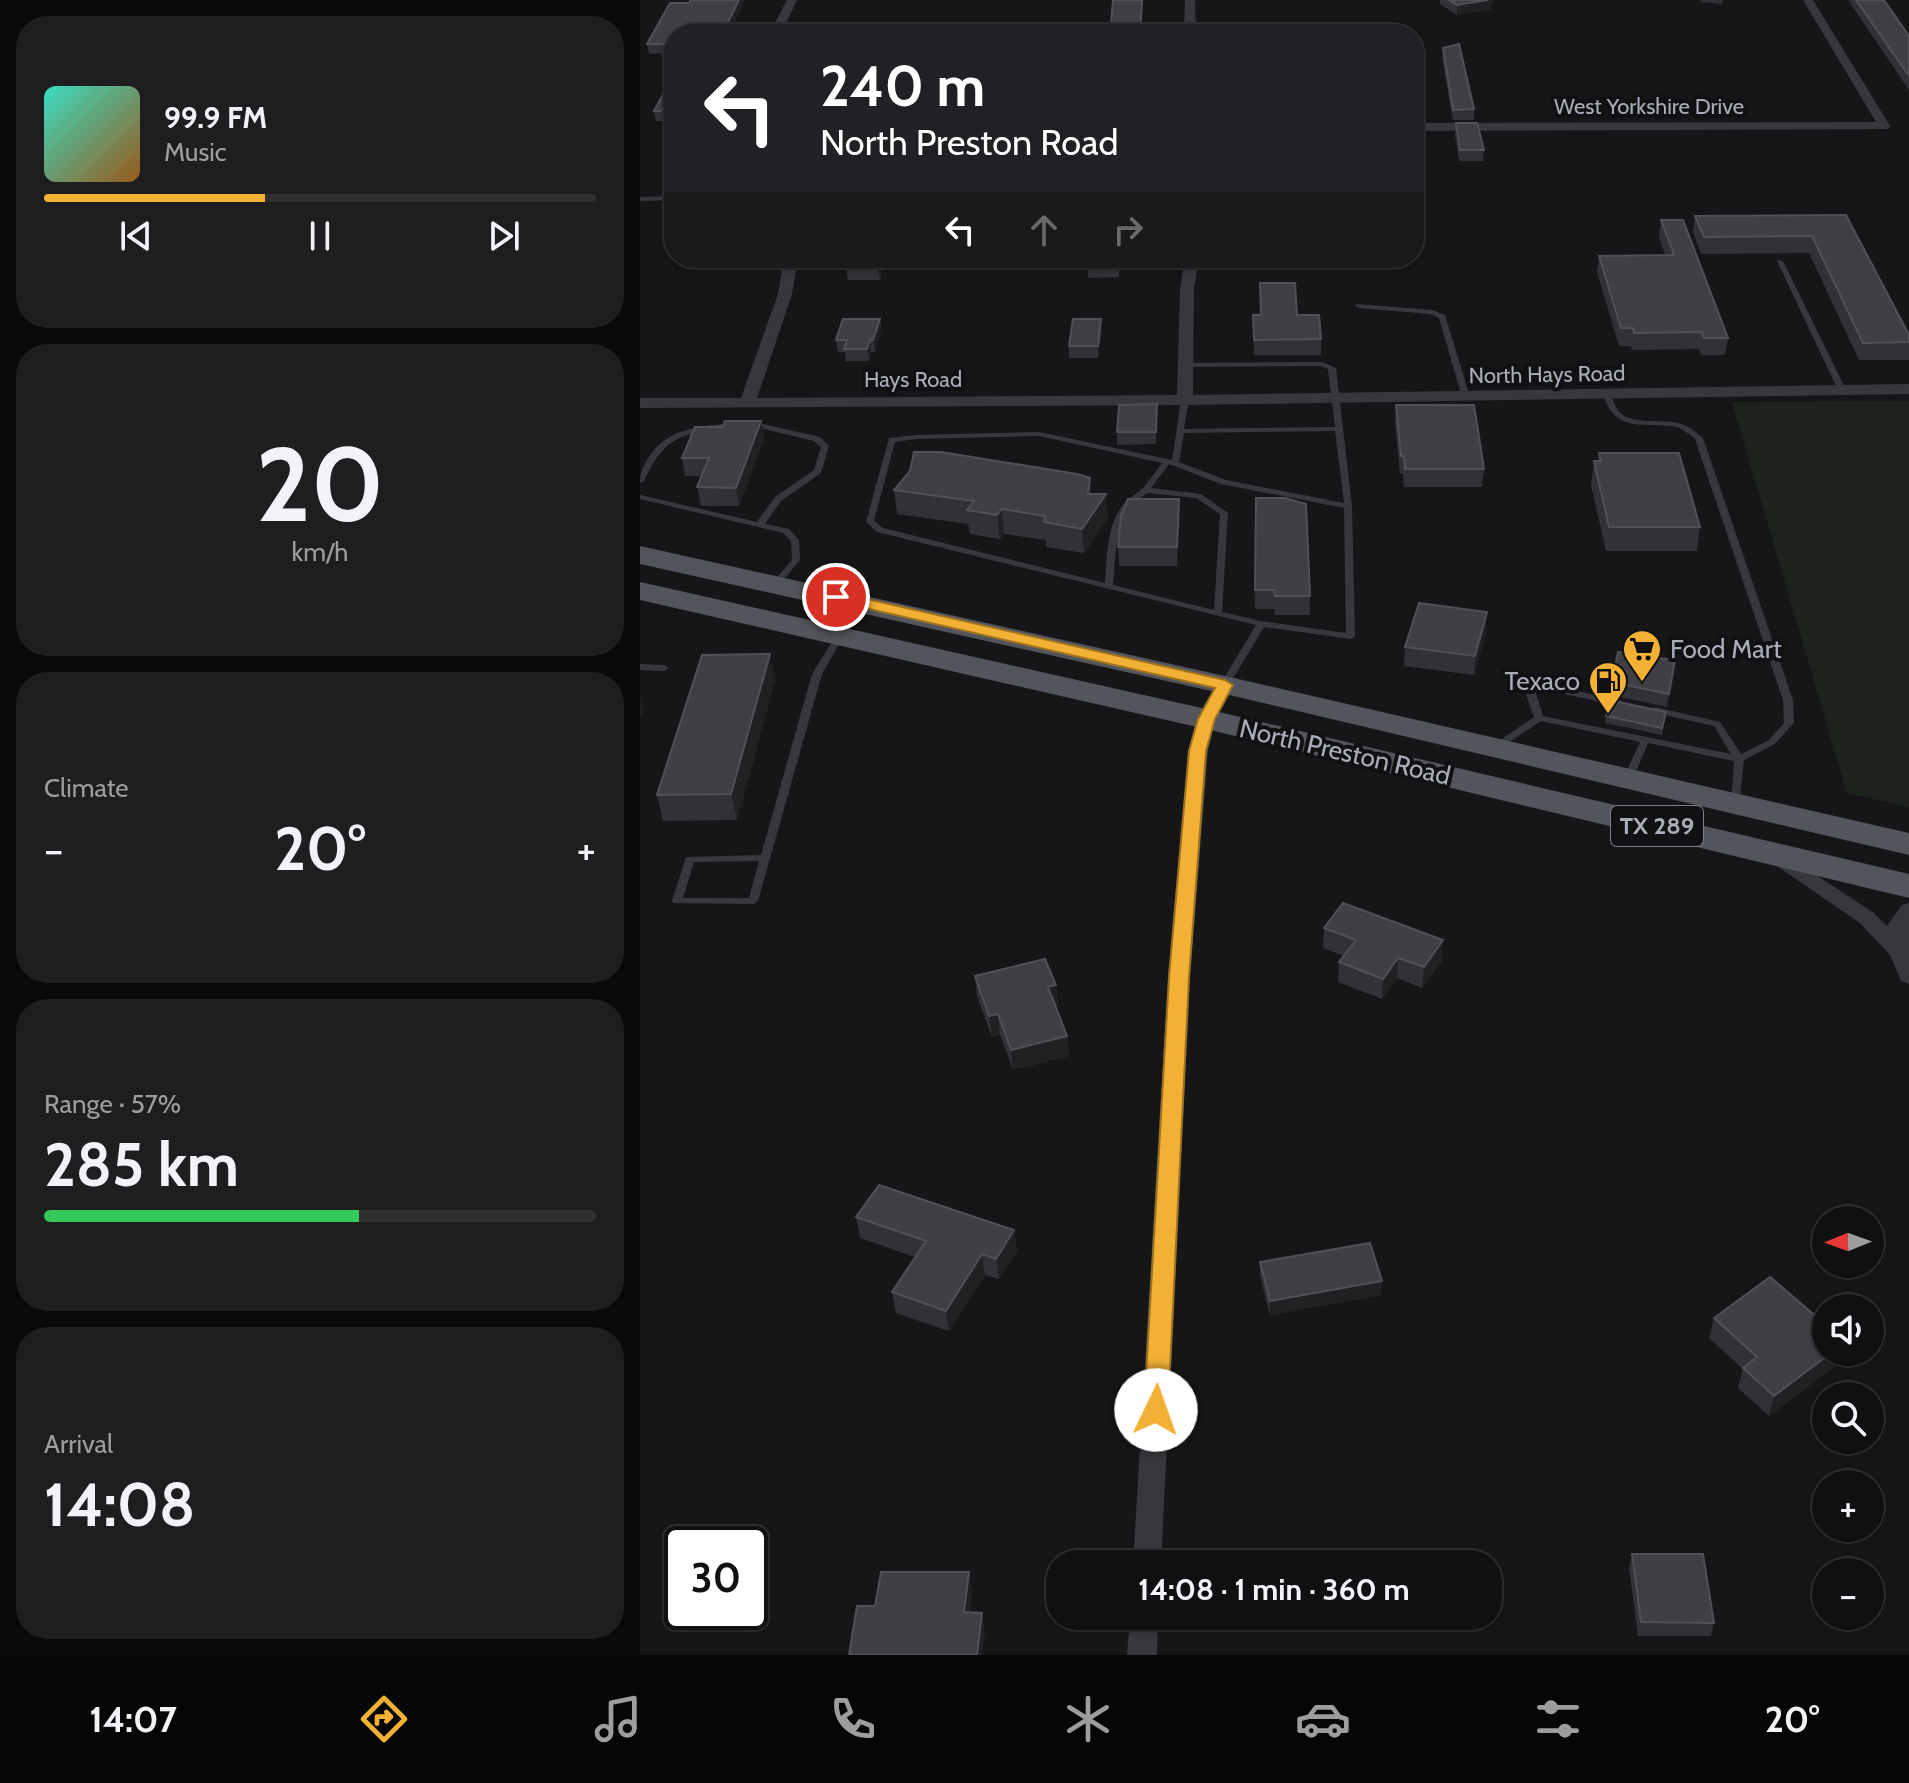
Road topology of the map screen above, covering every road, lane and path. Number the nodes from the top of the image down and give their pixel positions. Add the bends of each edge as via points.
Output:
1 (792, 0) edge
2 (1190, 0) edge
3 (1808, 0) edge
4 (780, 24) edge
5 (1190, 24) edge
6 (1424, 127) edge
7 (664, 198) edge
8 (640, 199) edge
9 (1780, 261) dead end
10 (789, 268) edge
11 (1191, 268) edge
12 (1359, 306) dead end
13 (1184, 365) junction
14 (1909, 389) edge
15 (1842, 390) junction
16 (1607, 395) junction
17 (1466, 397) junction
18 (1335, 398) junction
19 (1185, 400) junction
20 (748, 401) junction
21 (640, 403) edge
22 (746, 423) junction
23 (1339, 429) junction
24 (1180, 431) junction
25 (1171, 462) junction
26 (640, 481) edge
27 (1145, 490) junction
28 (640, 497) edge
29 (1348, 506) junction
30 (760, 524) junction
31 (640, 555) edge
32 (776, 583) junction
33 (1109, 586) junction
34 (640, 591) edge
35 (1218, 613) junction
36 (1261, 624) junction
37 (841, 634) junction
38 (640, 667) edge
39 (664, 668) dead end
40 (1225, 685) junction
41 (1629, 705) edge
42 (1643, 708) edge
43 (1539, 718) junction
44 (1206, 719) junction
45 (1645, 740) junction
46 (1494, 748) junction
47 (1739, 759) junction
48 (1628, 779) junction
49 (1736, 805) junction
50 (1909, 844) edge
51 (1773, 854) junction
52 (765, 858) junction
53 (1909, 886) edge
54 (1909, 910) edge
55 (1900, 952) junction
56 (1909, 976) edge
57 (1148, 1550) edge
58 (1143, 1630) edge
59 (1142, 1655) edge

1 - 4 street
2 - 5 street
3 - 6 street, West Yorkshire Drive via 1884,126
7 - 8 lane
9 - 15 lane
10 - 20 street
11 - 13 street
12 - 17 lane via 1442,317
13 - 18 lane via 1322,364 1332,368
13 - 19 street
14 - 15 street, North Hays Road
15 - 16 street, North Hays Road
16 - 17 street, North Hays Road
16 - 47 lane via 1623,418 1676,423 1691,428 1699,438 1788,700 1789,723 1772,742
17 - 18 street, North Hays Road
18 - 19 street, North Hays Road
18 - 23 lane
19 - 20 street, Hays Road
19 - 24 lane
20 - 21 street, Hays Road
20 - 22 lane
22 - 26 lane via 674,436 658,445
22 - 30 lane via 776,427 825,446 818,471 778,499
23 - 24 lane
23 - 29 lane
24 - 25 lane
25 - 27 lane
25 - 29 lane via 1224,482
25 - 33 lane via 1039,434 892,440 870,522 880,530
27 - 33 lane via 1122,507
27 - 35 lane via 1198,496 1224,513
28 - 30 lane
29 - 36 lane via 1351,636
30 - 32 lane via 786,531 795,540 796,560
31 - 32 main road, North Preston Road / TX 289
32 - 40 main road, North Preston Road / TX 289
33 - 35 lane
34 - 37 main road, North Preston Road / TX 289
35 - 36 lane
36 - 40 lane
37 - 44 main road, North Preston Road / TX 289
37 - 52 lane via 817,674
38 - 39 lane
40 - 44 street
40 - 46 main road, North Preston Road / TX 289
41 - 43 lane via 1541,686 1530,692
42 - 47 lane via 1717,724
43 - 45 lane
43 - 46 lane
44 - 51 main road, North Preston Road / TX 289
44 - 57 street via 1198,751 1179,977
45 - 47 lane
45 - 48 lane
46 - 48 main road, North Preston Road / TX 289
47 - 49 lane
48 - 49 main road, North Preston Road / TX 289
49 - 50 main road, North Preston Road / TX 289
51 - 53 main road, North Preston Road / TX 289
51 - 55 street via 1867,918
52 - 52 lane via 753,901 677,901 690,859
54 - 55 street via 1897,926
55 - 56 street
58 - 59 street

